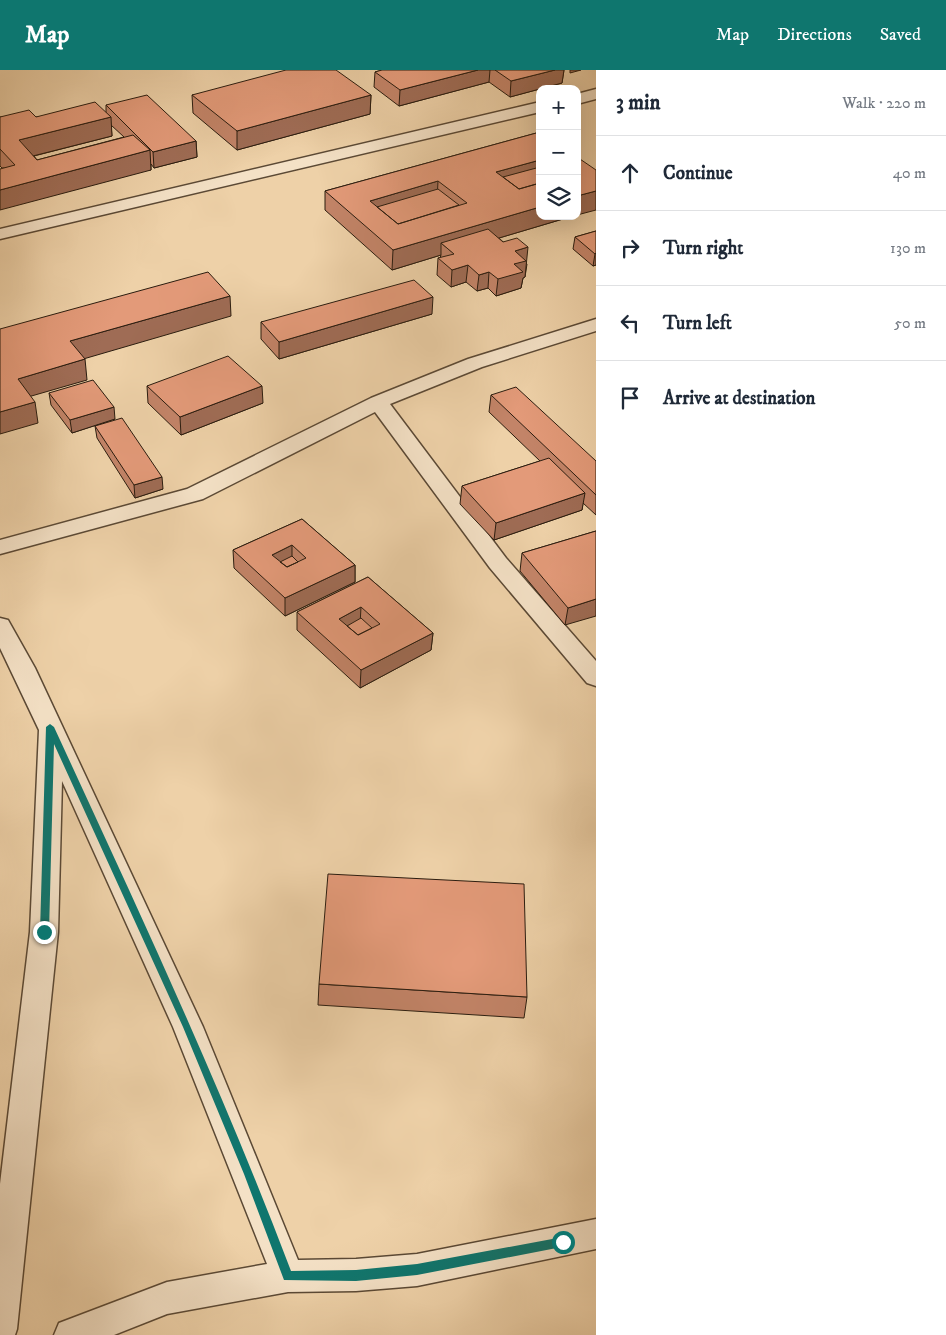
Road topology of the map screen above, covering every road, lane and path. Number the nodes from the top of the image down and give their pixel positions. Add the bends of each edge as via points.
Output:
1 (596, 94) edge
2 (581, 98) edge
3 (536, 108) edge
4 (0, 234) edge
5 (596, 324) edge
6 (378, 402) junction
7 (0, 547) edge
8 (0, 626) edge
9 (596, 677) edge
10 (50, 727) junction
11 (596, 1234) edge
12 (288, 1276) junction
13 (0, 1329) edge
14 (71, 1335) edge

1 - 2 street
3 - 4 street
5 - 6 street via 474,363
6 - 7 street via 195,494
6 - 9 street via 498,563
8 - 10 street
10 - 12 street via 188,1027
10 - 13 street via 44,932
11 - 12 street via 417,1270
12 - 14 street via 168,1298

